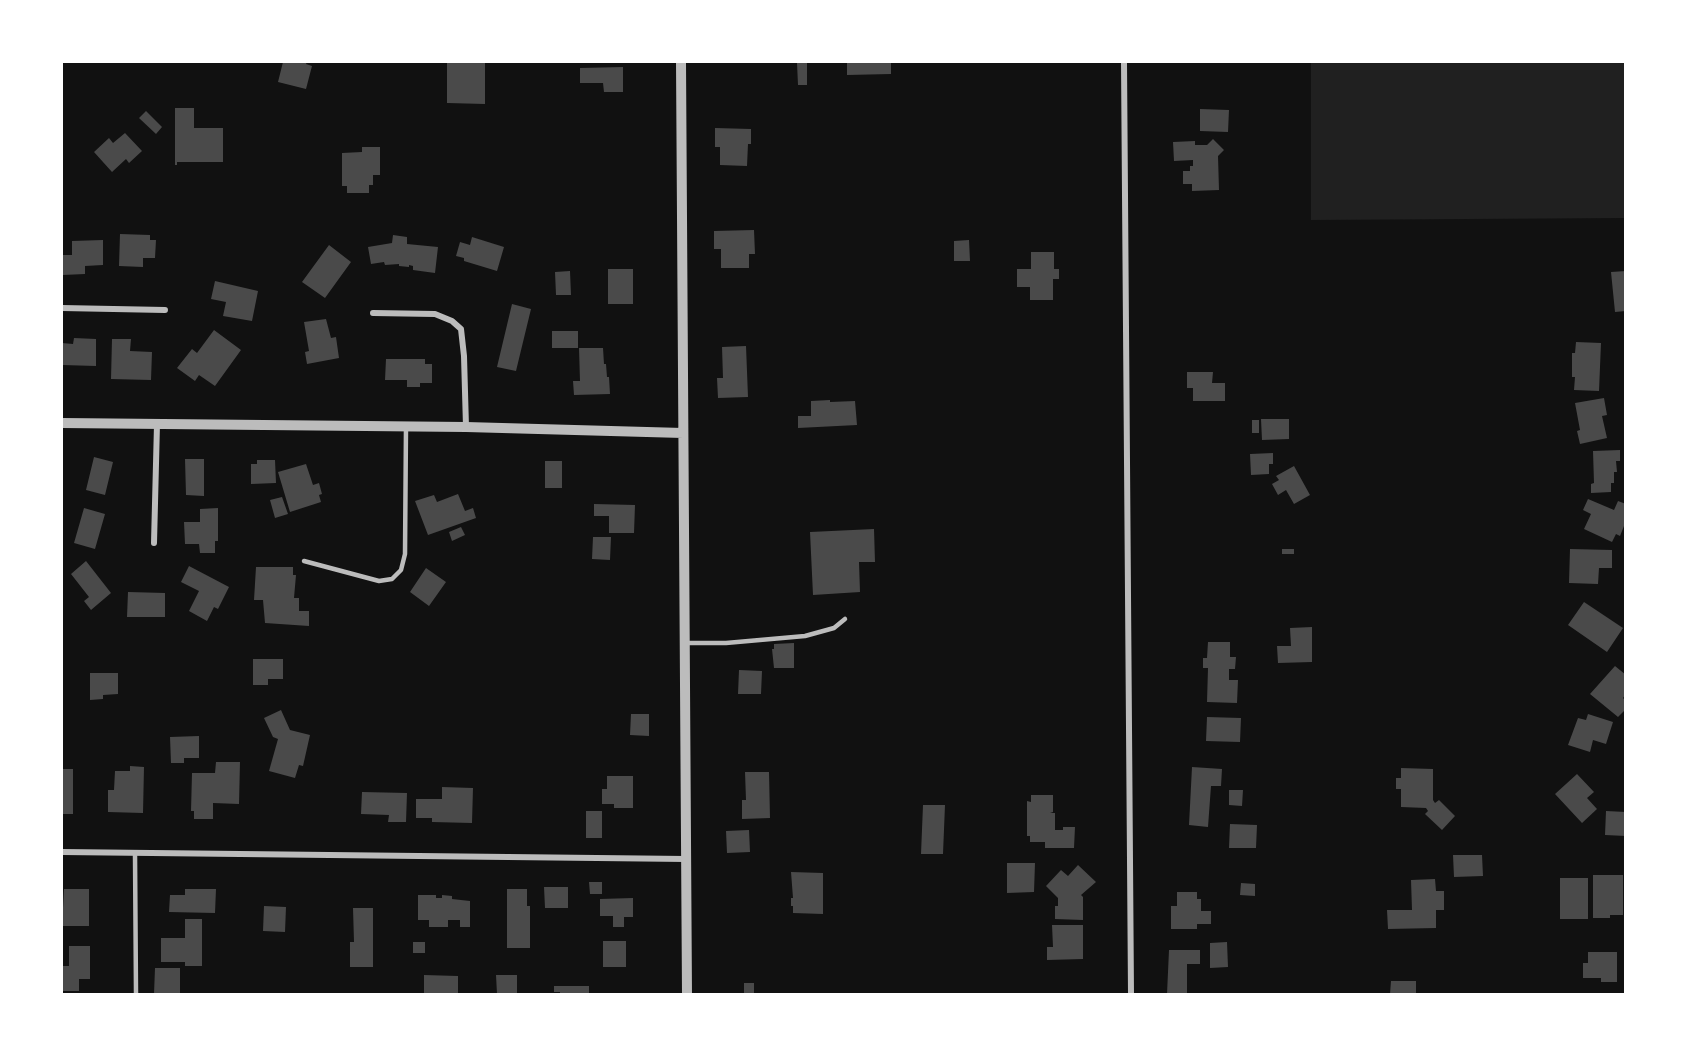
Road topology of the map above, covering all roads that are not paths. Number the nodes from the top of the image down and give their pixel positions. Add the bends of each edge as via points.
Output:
1 (681, 62) edge
2 (1124, 62) edge
3 (62, 308) edge
4 (165, 310) dead end
5 (373, 313) dead end
6 (62, 423) edge
7 (157, 424) junction
8 (406, 426) junction
9 (466, 427) junction
10 (683, 433) junction
11 (154, 543) dead end
12 (304, 561) dead end
13 (845, 619) dead end
14 (684, 643) junction
15 (62, 852) edge
16 (135, 854) junction
17 (686, 859) junction
18 (136, 994) edge
19 (687, 994) edge
20 (1131, 994) edge

1 - 10 street
2 - 20 street
3 - 4 street
5 - 9 street via 435,314 461,329
6 - 7 street
7 - 8 street
7 - 11 street
8 - 9 street
8 - 12 lane via 405,554 401,570 392,579 379,581
9 - 10 street
10 - 14 street
13 - 14 lane via 834,628 804,636
14 - 17 street
15 - 16 street
16 - 17 street
16 - 18 lane
17 - 19 street

